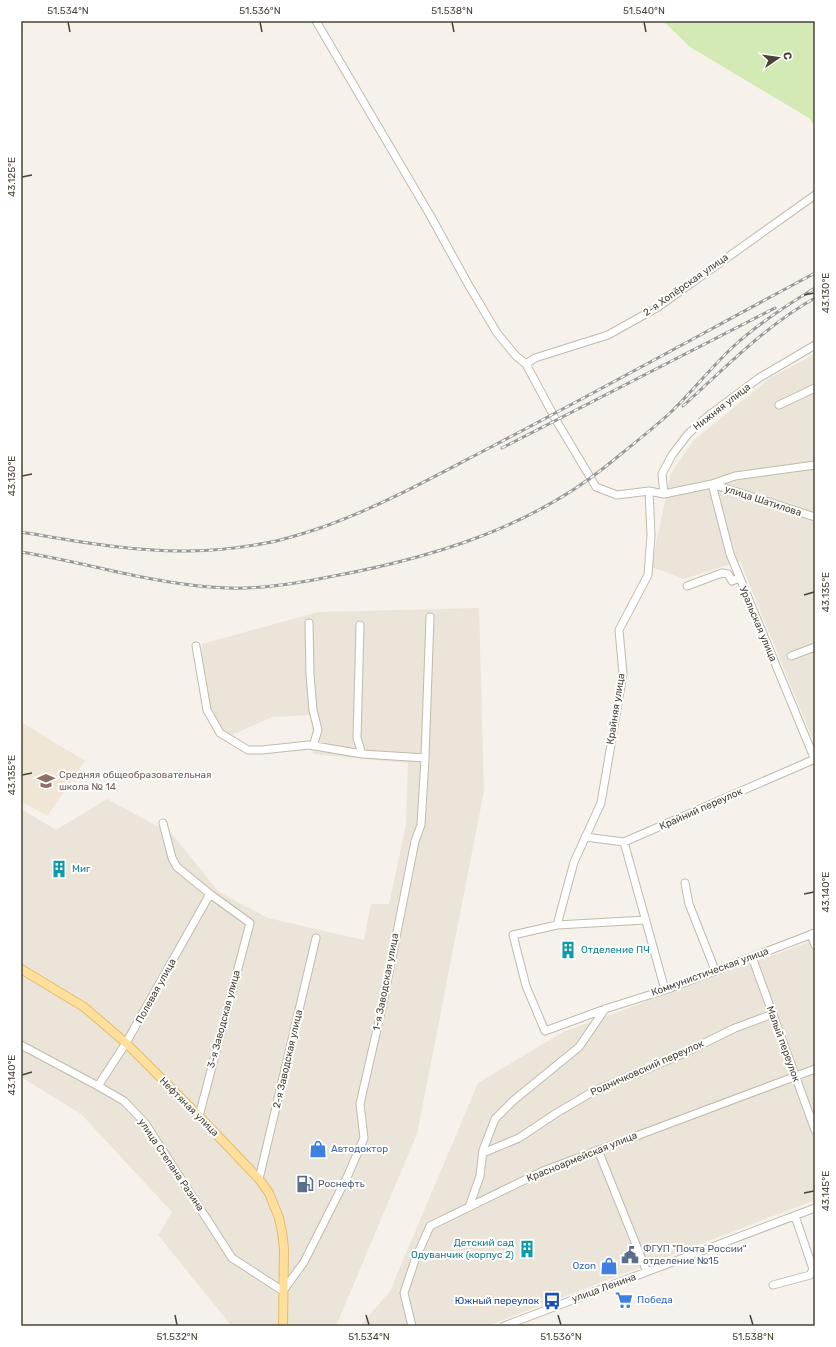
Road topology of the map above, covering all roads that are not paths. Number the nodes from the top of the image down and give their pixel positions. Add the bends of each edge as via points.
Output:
1 (316, 21) edge
2 (815, 195) edge
3 (815, 345) edge
4 (526, 364) junction
5 (815, 388) edge
6 (779, 405) dead end
7 (815, 465) edge
8 (712, 484) junction
9 (649, 491) junction
10 (664, 494) junction
11 (815, 517) edge
12 (739, 578) junction
13 (687, 586) dead end
14 (430, 618) dead end
15 (309, 623) dead end
16 (360, 625) dead end
17 (196, 646) dead end
18 (815, 647) edge
19 (791, 656) dead end
20 (313, 746) junction
21 (362, 754) junction
22 (425, 758) junction
23 (815, 760) edge
24 (163, 823) dead end
25 (585, 837) junction
26 (624, 842) junction
27 (685, 883) dead end
28 (210, 894) junction
29 (646, 920) junction
30 (557, 925) junction
31 (813, 934) edge
32 (316, 938) dead end
33 (815, 945) edge
34 (752, 957) junction
35 (21, 969) edge
36 (715, 970) junction
37 (665, 990) junction
38 (605, 1009) junction
39 (773, 1014) junction
40 (126, 1043) junction
41 (21, 1046) edge
42 (815, 1069) edge
43 (795, 1076) junction
44 (98, 1086) junction
45 (199, 1116) junction
46 (815, 1130) edge
47 (598, 1150) junction
48 (483, 1153) junction
49 (259, 1179) junction
50 (469, 1208) junction
51 (815, 1208) edge
52 (795, 1216) junction
53 (647, 1272) junction
54 (772, 1285) dead end
55 (283, 1291) junction
56 (283, 1326) edge
57 (412, 1326) edge
58 (504, 1326) edge

1 - 4 street via 498,333 516,356
2 - 4 street, 2-я Хопёрская улица via 658,307 608,335 536,358
3 - 10 street, Нижняя улица via 759,378 688,434 662,474
4 - 9 street via 596,487 617,494
5 - 6 street
7 - 8 street, улица Шатилова via 735,476
8 - 10 street, улица Шатилова
8 - 11 street, улица Шатилова
8 - 12 street, Уральская улица via 730,554
9 - 10 street
9 - 25 street, Крайняя улица via 651,534 648,575 619,630 623,674 601,803
12 - 13 street via 732,581 728,574 722,573
12 - 23 street, Уральская улица
14 - 22 street, 1-я Заводская улица
15 - 20 street via 310,675 313,710 318,730
16 - 21 street via 357,738
17 - 20 street via 207,710 220,733 248,750
18 - 19 street
20 - 21 street
21 - 22 street
22 - 55 street, 1-я Заводская улица via 420,825 360,1104 364,1138 304,1262
23 - 26 street, Крайний переулок
24 - 28 street via 172,858 177,866
25 - 26 street
25 - 30 street, Крайняя улица via 574,862
26 - 29 street
27 - 36 street via 689,904
28 - 40 street, Полевая улица
28 - 45 street, 3-я Заводская улица via 250,922
29 - 30 street
29 - 37 street
30 - 38 street, Коммунистическая улица via 513,935 526,986 545,1031
31 - 33 street
31 - 34 street, Коммунистическая улица
32 - 49 street, 2-я Заводская улица
34 - 36 street, Коммунистическая улица
34 - 39 street, Малый переулок
35 - 40 main road, Нефтяная улица via 84,1007
36 - 37 street, Коммунистическая улица
37 - 38 street, Коммунистическая улица
38 - 48 street via 579,1048 514,1100 495,1119
39 - 43 street, Малый переулок
39 - 48 street, Родничковский переулок via 735,1028 682,1054 592,1092 519,1138
40 - 44 street, Полевая улица
40 - 45 main road, Нефтяная улица
41 - 44 street, улица Степана Разина
42 - 43 street, Красноармейская улица
43 - 46 street, Малый переулок
43 - 47 street, Красноармейская улица
44 - 55 street, улица Степана Разина via 124,1101 145,1123 232,1258
45 - 49 main road, Нефтяная улица
47 - 50 street, Красноармейская улица via 543,1171
47 - 53 street
48 - 50 street via 480,1176
49 - 55 main road, Нефтяная улица via 275,1205 282,1232
50 - 57 street, Красноармейская улица via 430,1226 404,1293
51 - 52 street, улица Ленина
52 - 53 street, улица Ленина
52 - 54 street via 813,1269 810,1275
53 - 58 street, улица Ленина
55 - 56 main road

